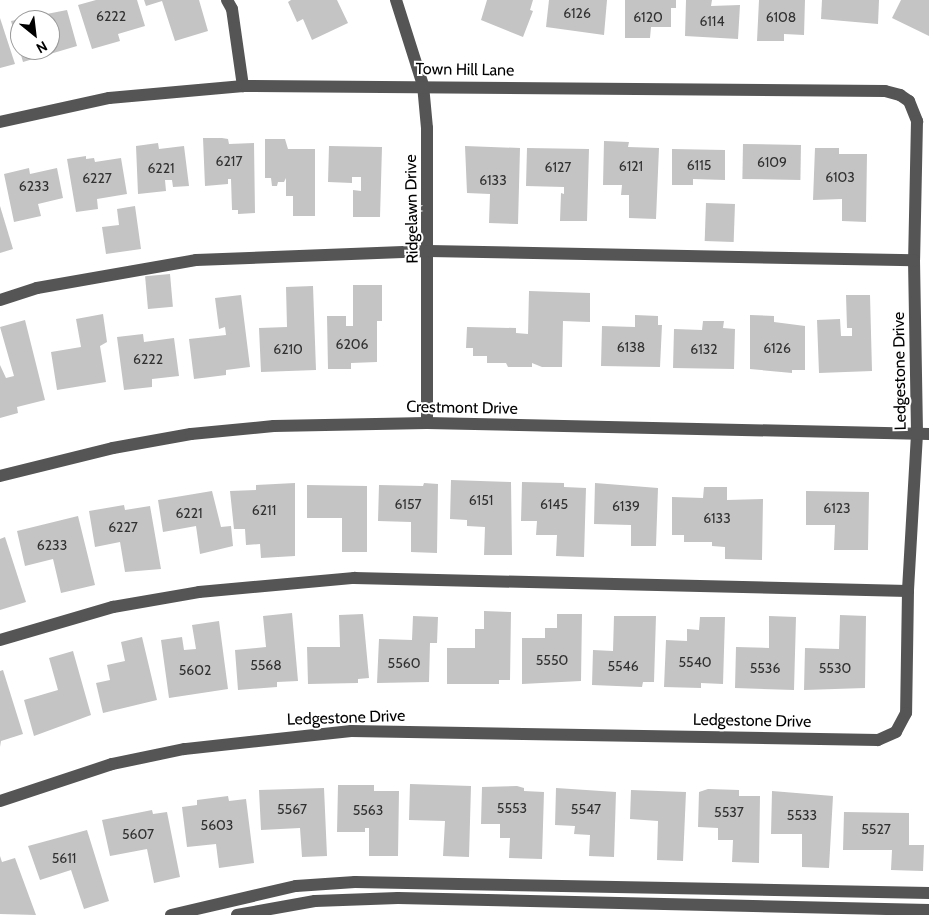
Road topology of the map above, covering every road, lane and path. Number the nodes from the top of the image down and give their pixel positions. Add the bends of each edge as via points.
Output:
1 (227, 0) edge
2 (396, 0) edge
3 (423, 85) junction
4 (243, 86) junction
5 (917, 121) joint
6 (0, 122) edge
7 (429, 251) junction
8 (914, 260) junction
9 (0, 300) edge
10 (427, 423) junction
11 (923, 434) edge
12 (0, 476) edge
13 (908, 591) junction
14 (0, 640) edge
15 (0, 801) edge
16 (929, 893) edge
17 (929, 910) edge
18 (171, 915) edge
19 (237, 915) edge

1 - 4 street via 232,10
2 - 3 street, Ridgelawn Drive
3 - 4 street, Town Hill Lane
3 - 5 street, Town Hill Lane via 885,91 909,101
3 - 7 street, Ridgelawn Drive
4 - 6 street, Town Hill Lane via 109,98
5 - 8 street, Ledgestone Drive
7 - 8 street
7 - 9 street via 196,260 37,288
7 - 10 street, Ridgelawn Drive
8 - 11 street, Ledgestone Drive
10 - 11 street, Crestmont Drive
10 - 12 street, Crestmont Drive via 274,426 192,434 113,448
11 - 13 street, Ledgestone Drive
13 - 14 street via 354,578 199,592 113,608
13 - 15 street, Ledgestone Drive via 906,713 896,732 878,740 351,731 184,749 112,764
16 - 18 street via 356,882 296,886
17 - 19 street via 398,898 315,902

